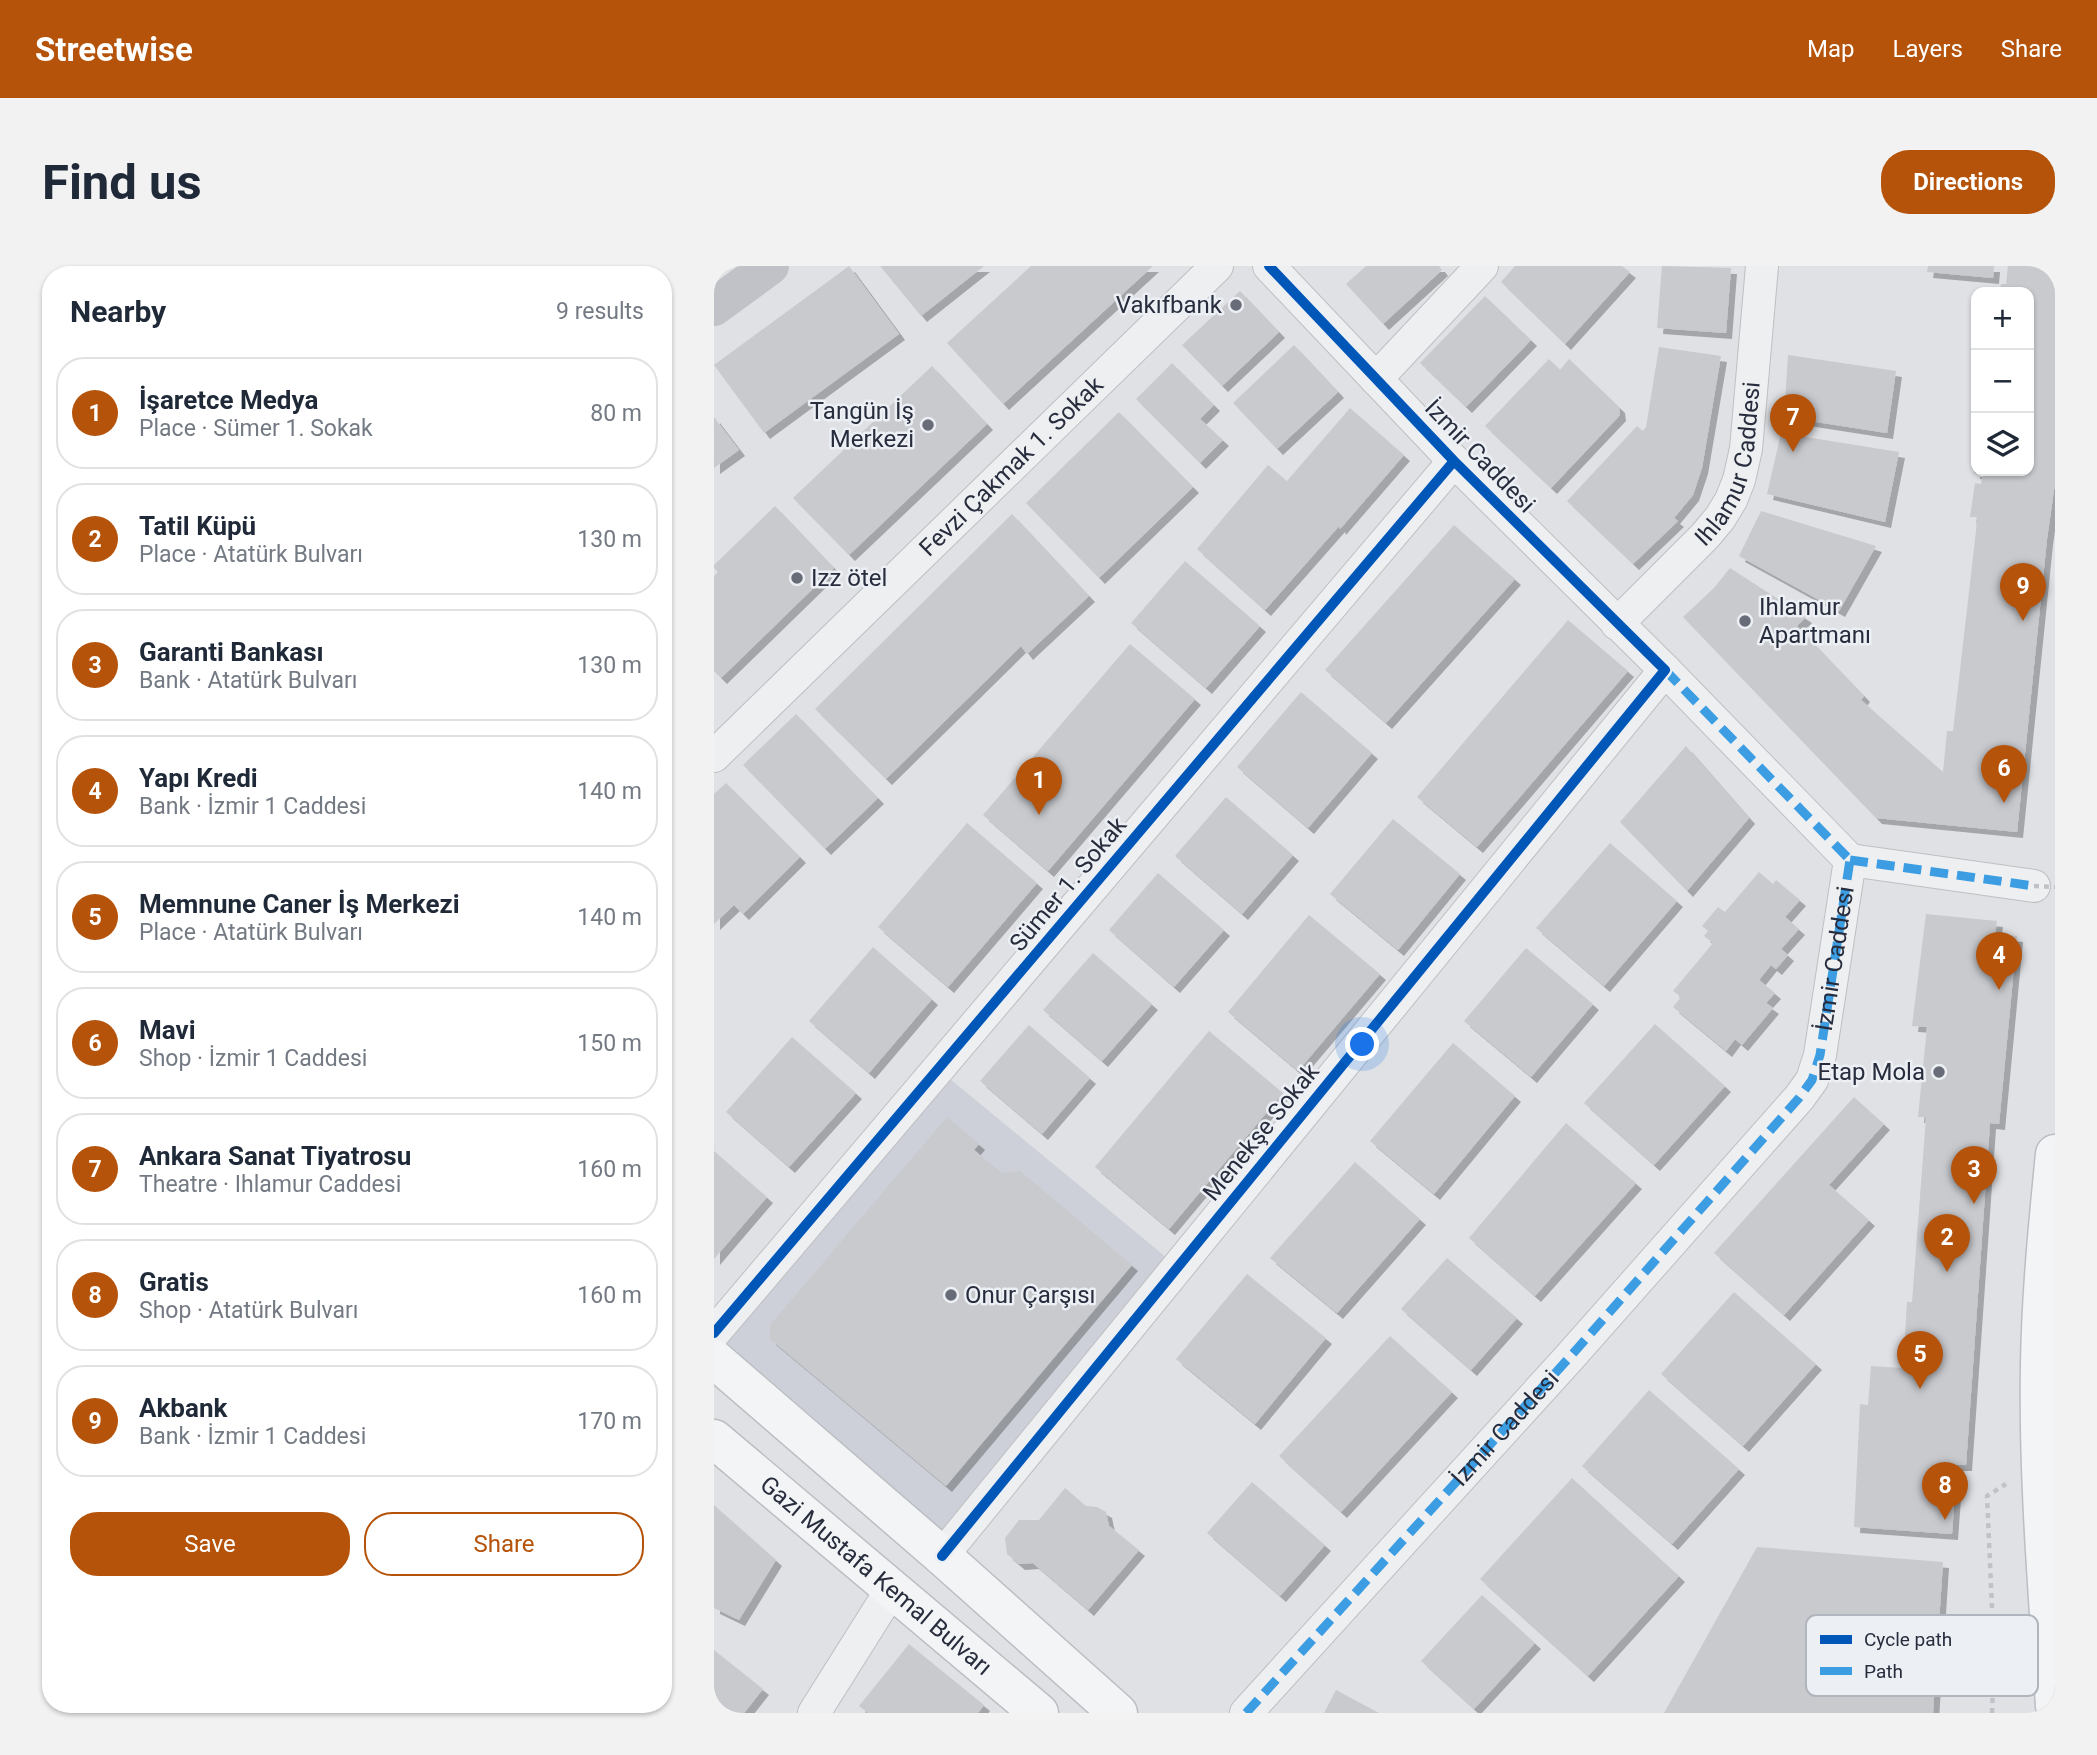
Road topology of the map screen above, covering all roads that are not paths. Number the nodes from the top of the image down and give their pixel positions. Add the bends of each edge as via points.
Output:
1 (770, 266) edge
2 (1217, 266) edge
3 (1269, 266) edge
4 (1482, 266) edge
5 (1762, 266) edge
6 (714, 307) edge
7 (1376, 379) junction
8 (1454, 461) junction
9 (1617, 624) junction
10 (1665, 670) junction
11 (714, 756) edge
12 (1850, 860) junction
13 (2045, 886) edge
14 (2055, 1154) edge
15 (714, 1333) edge
16 (714, 1359) edge
17 (714, 1439) edge
18 (942, 1556) junction
19 (892, 1589) junction
20 (2055, 1706) edge
21 (814, 1713) edge
22 (1039, 1713) edge
23 (1118, 1713) edge
24 (1246, 1713) edge

1 - 6 main road
2 - 11 street, Fevzi Çakmak 1. Sokak
3 - 7 street, İzmir Caddesi
4 - 7 street
5 - 9 street, Ihlamur Caddesi via 1746,449 1731,500 1705,536
7 - 8 street, İzmir Caddesi
8 - 9 street, İzmir Caddesi
8 - 15 street, Sümer 1. Sokak
9 - 10 street, İzmir Caddesi
10 - 12 street, İzmir Caddesi
10 - 18 street, Menekşe Sokak
12 - 13 street
12 - 24 street, İzmir Caddesi via 1820,1055 1812,1080 1577,1349
14 - 20 main road via 2040,1367
16 - 18 main road
17 - 19 main road, Gazi Mustafa Kemal Bulvarı
18 - 23 main road
19 - 21 street
19 - 22 main road, Gazi Mustafa Kemal Bulvarı

